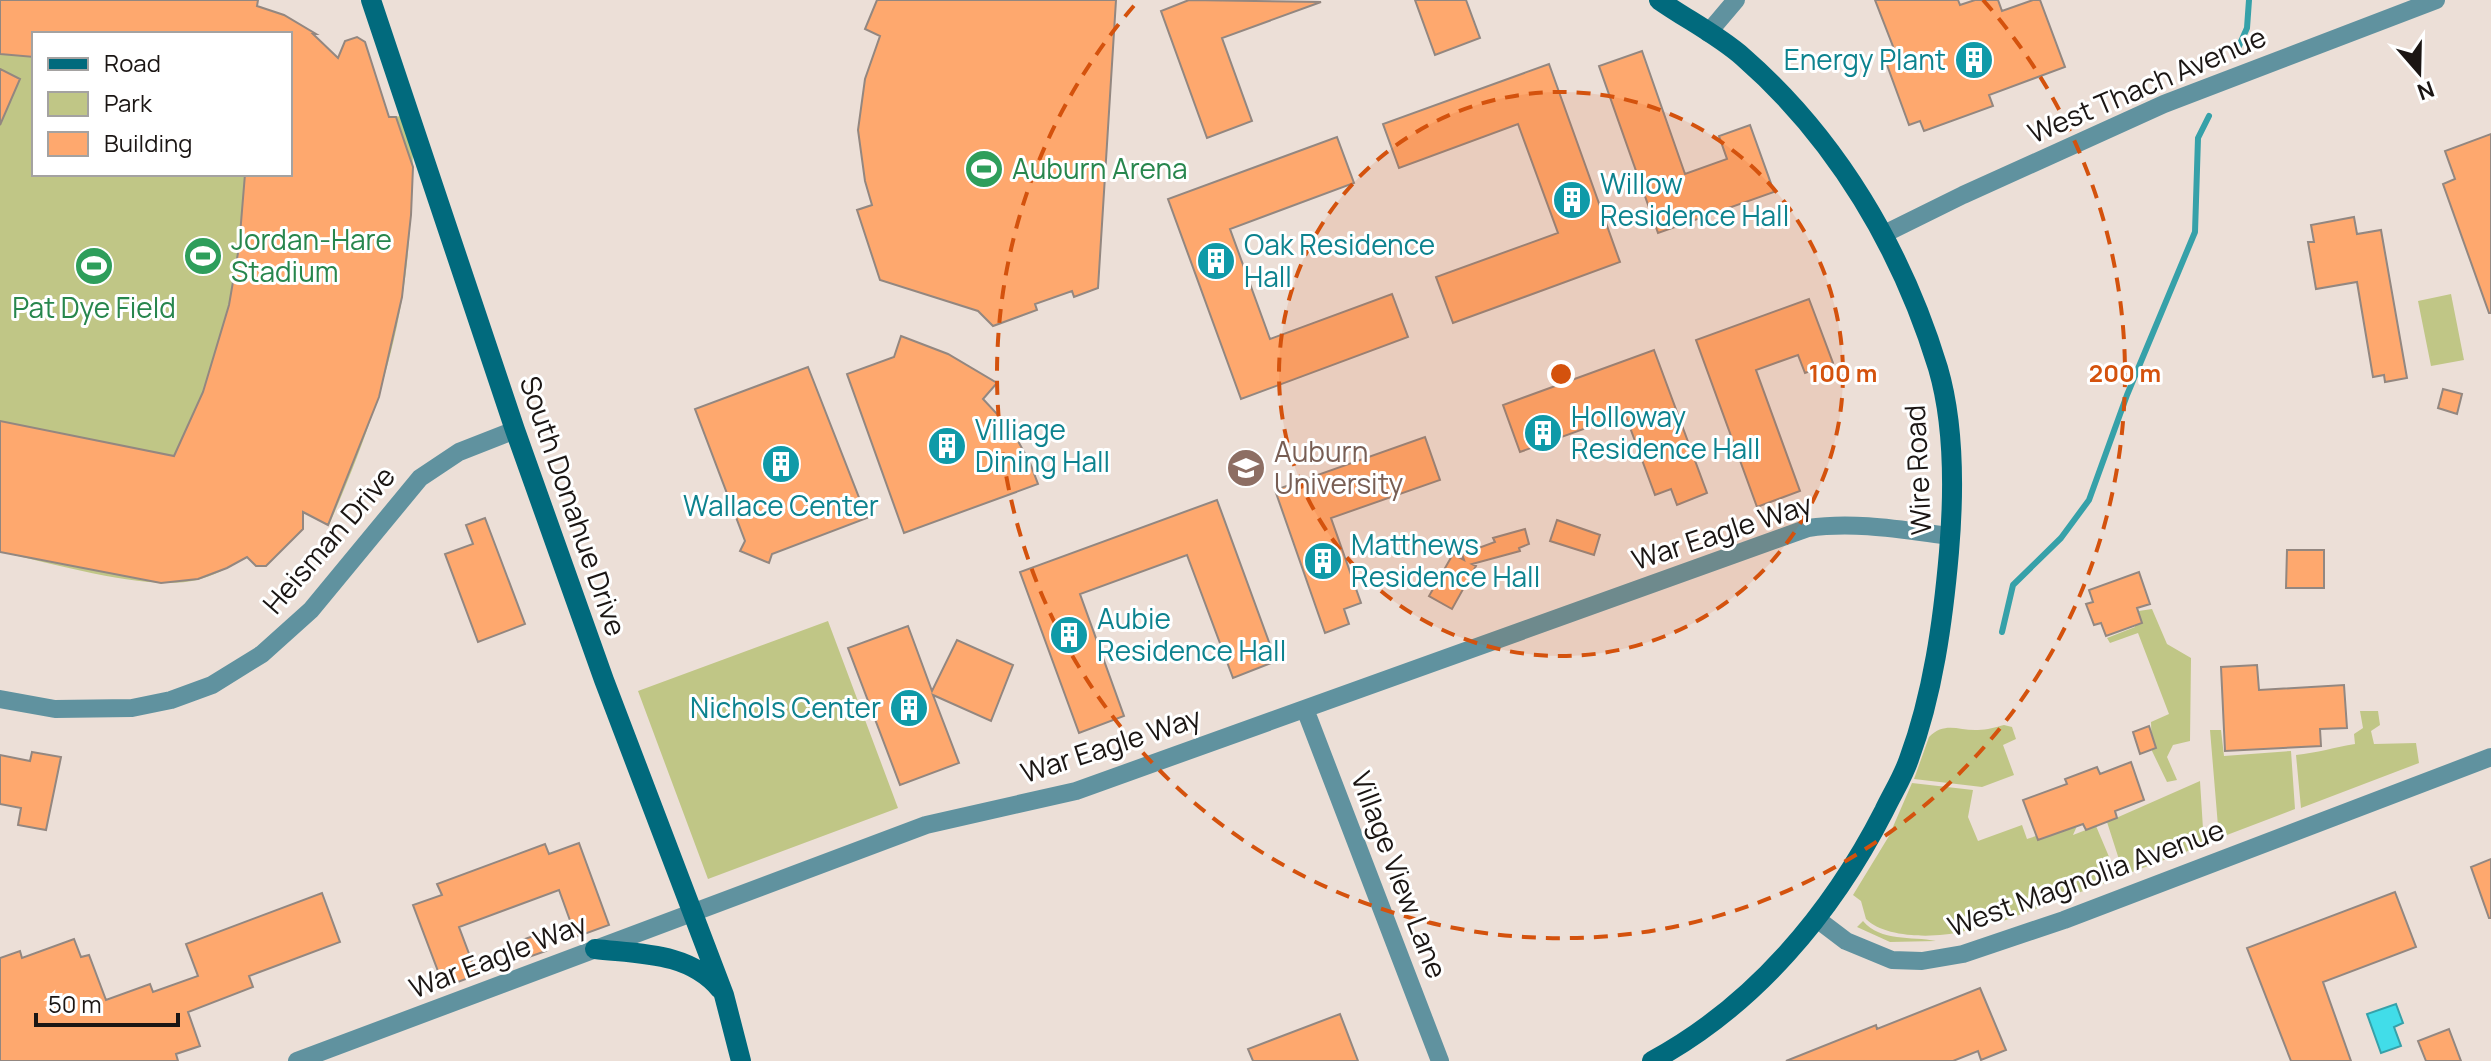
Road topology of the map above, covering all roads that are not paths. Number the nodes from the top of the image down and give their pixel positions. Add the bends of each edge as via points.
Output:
1 (371, 0) edge
2 (1659, 0) edge
3 (1736, 0) edge
4 (2436, 0) edge
5 (1708, 33) junction
6 (1884, 234) junction
7 (515, 430) junction
8 (1950, 536) junction
9 (0, 699) edge
10 (1305, 709) junction
11 (2491, 757) edge
12 (693, 912) junction
13 (1817, 919) junction
14 (595, 949) junction
15 (724, 995) junction
16 (734, 1026) junction
17 (297, 1061) edge
18 (741, 1061) edge
19 (752, 1061) edge
20 (1440, 1061) edge
21 (1652, 1061) edge

1 - 7 street, South Donahue Drive
2 - 5 street, Wire Road
3 - 5 street
4 - 6 street, West Thach Avenue via 2164,104
5 - 6 street, Wire Road via 1741,55 1790,101 1860,193
6 - 8 street, Wire Road via 1938,370 1950,435
7 - 9 street, Heisman Drive via 459,452 420,478 311,610 262,654 212,685 132,708 55,709
7 - 12 street, South Donahue Drive
8 - 10 street, War Eagle Way via 1867,526 1808,528
8 - 13 street, Wire Road via 1936,651 1909,761 1873,832
10 - 12 street, War Eagle Way via 1076,791 926,825
10 - 20 street, Village View Lane
11 - 13 street, West Magnolia Avenue via 1963,954 1892,960 1846,941
12 - 14 street, War Eagle Way
12 - 15 street, South Donahue Drive
13 - 21 street via 1742,996 1698,1033
14 - 15 street via 678,960 711,979
14 - 17 street, War Eagle Way
15 - 16 street, South Donahue Drive
16 - 18 street, South Donahue Drive
16 - 19 street, South Donahue Drive

